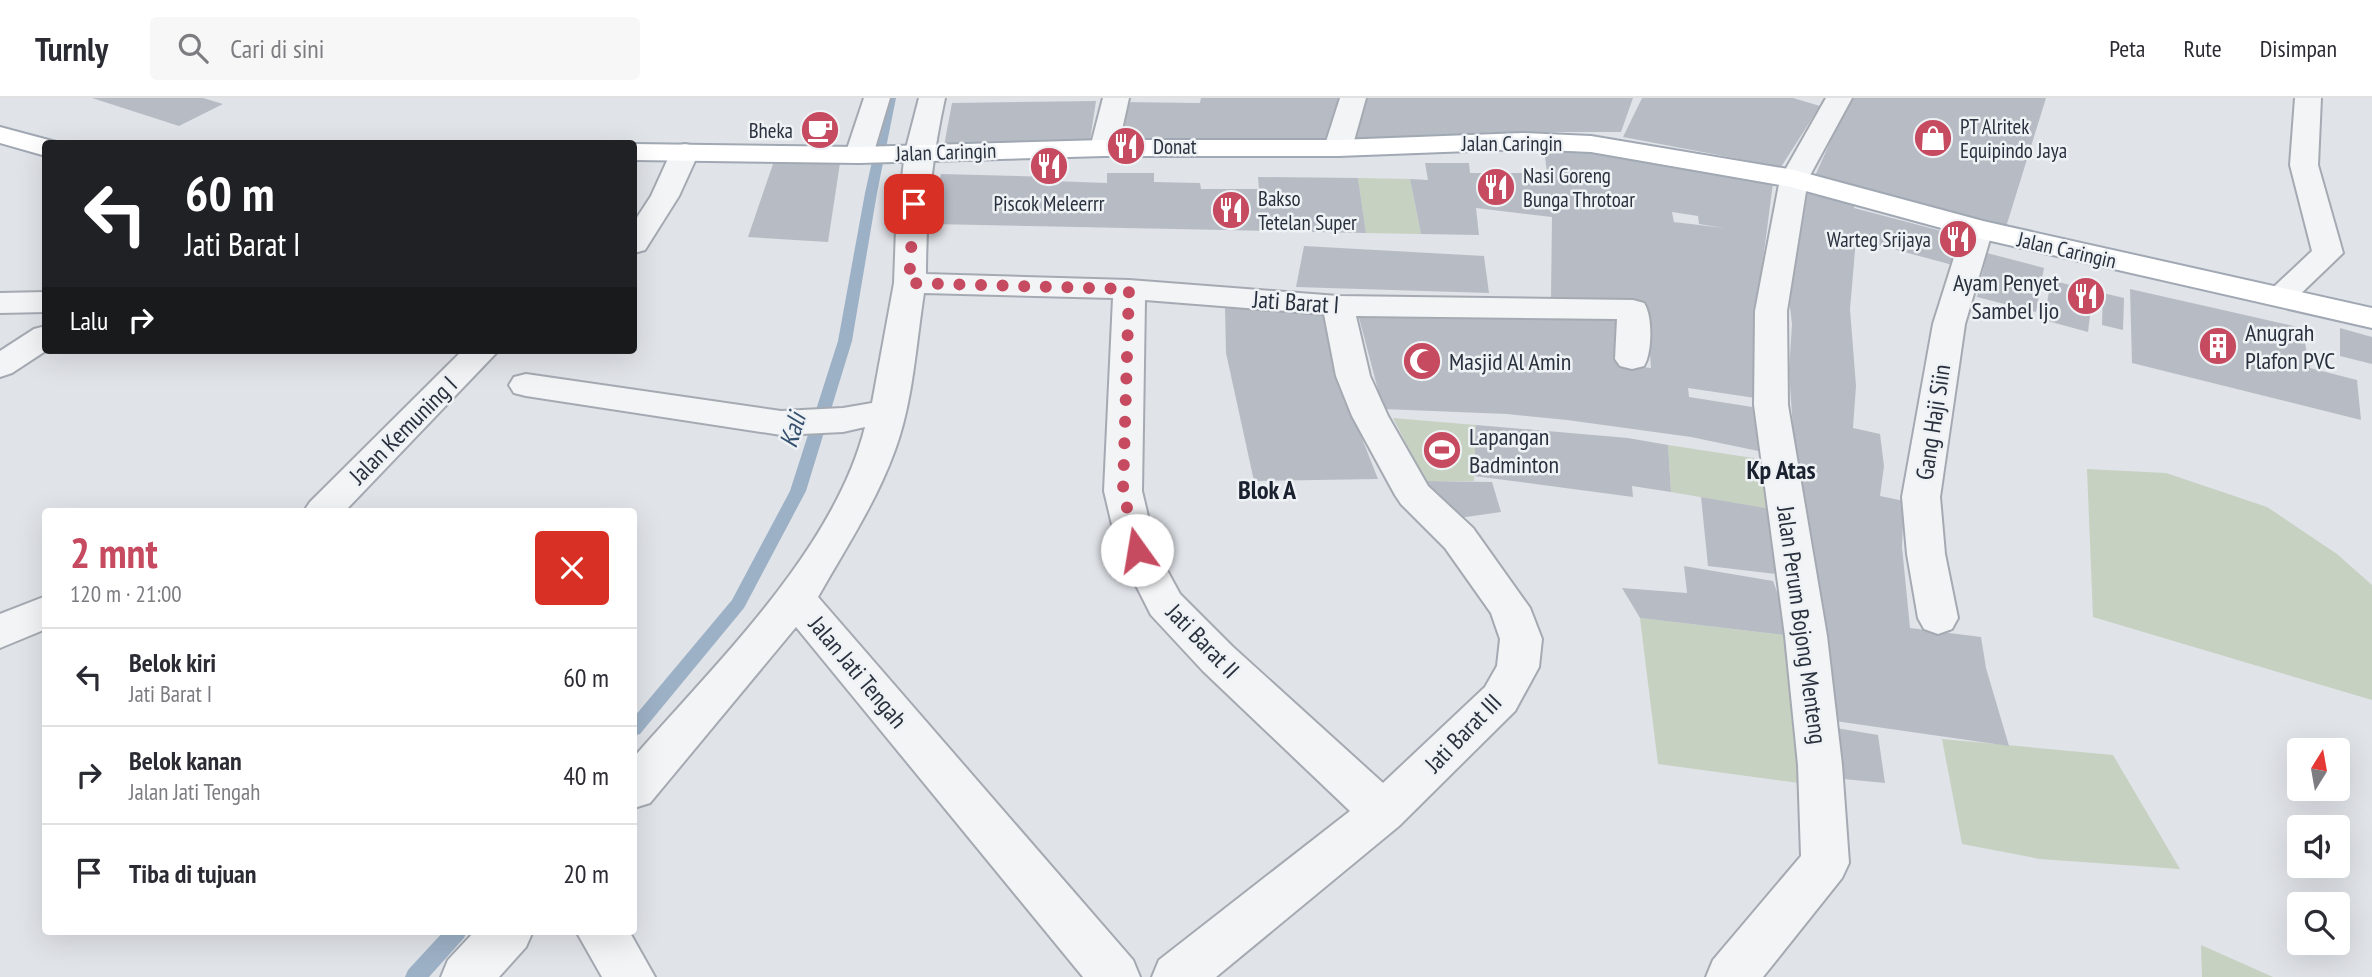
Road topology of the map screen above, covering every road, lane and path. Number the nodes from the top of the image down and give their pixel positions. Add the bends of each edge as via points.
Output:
1 (877, 98) edge
2 (932, 98) edge
3 (1116, 98) edge
4 (1353, 98) edge
5 (1839, 98) edge
6 (2308, 98) edge
7 (0, 135) edge
8 (42, 147) edge
9 (1104, 148) junction
10 (1338, 148) junction
11 (637, 152) edge
12 (685, 152) junction
13 (914, 153) junction
14 (864, 155) junction
15 (1794, 179) junction
16 (1978, 229) junction
17 (637, 239) edge
18 (909, 283) junction
19 (1129, 289) junction
20 (2280, 296) junction
21 (42, 302) edge
22 (0, 303) edge
23 (1338, 306) junction
24 (2365, 313) edge
25 (42, 339) edge
26 (478, 354) edge
27 (1632, 359) dead end
28 (0, 366) edge
29 (526, 385) dead end
30 (887, 411) junction
31 (326, 508) edge
32 (796, 600) junction
33 (42, 613) edge
34 (1938, 618) dead end
35 (0, 632) edge
36 (637, 786) edge
37 (1383, 813) junction
38 (504, 935) edge
39 (604, 935) edge
40 (466, 977) edge
41 (630, 977) edge
42 (1115, 977) edge
43 (1177, 977) edge
44 (1731, 977) edge

1 - 14 street
2 - 13 street, Jalan Jati Tengah
3 - 9 street
4 - 10 street
5 - 15 street, Jalan Perum Bojong Menteng
6 - 20 street via 2304,165 2328,253
7 - 8 main road
9 - 10 main road, Jalan Caringin
9 - 13 main road, Jalan Caringin
10 - 15 main road, Jalan Caringin via 1523,141 1591,144
11 - 12 main road, Jalan Caringin
12 - 14 main road, Jalan Caringin
12 - 17 street via 665,196
13 - 14 main road, Jalan Caringin
13 - 18 street, Jalan Jati Tengah
15 - 16 main road, Jalan Caringin
15 - 44 street, Jalan Perum Bojong Menteng via 1770,311 1770,405 1806,636 1825,863
16 - 20 main road, Jalan Caringin
16 - 34 street, Gang Haji Siin via 1949,324 1922,497 1926,554
18 - 19 street, Jati Barat I
18 - 30 street, Jalan Jati Tengah
19 - 23 street, Jati Barat I
19 - 37 street, Jati Barat II via 1123,491 1137,550 1165,604
20 - 24 main road, Jalan Caringin
21 - 22 street
23 - 27 street, Jati Barat I via 1633,310
23 - 37 street, Jati Barat III via 1353,376 1370,416 1414,495 1459,538 1510,608 1521,639 1518,667 1500,699
25 - 28 street
26 - 31 street, Jalan Kemuning I
29 - 30 street via 781,423 843,420
30 - 32 street, Jalan Jati Tengah via 858,497
32 - 36 street
32 - 42 street, Jalan Jati Tengah
33 - 35 street
37 - 43 street, Jati Barat III
38 - 40 street
39 - 41 street

